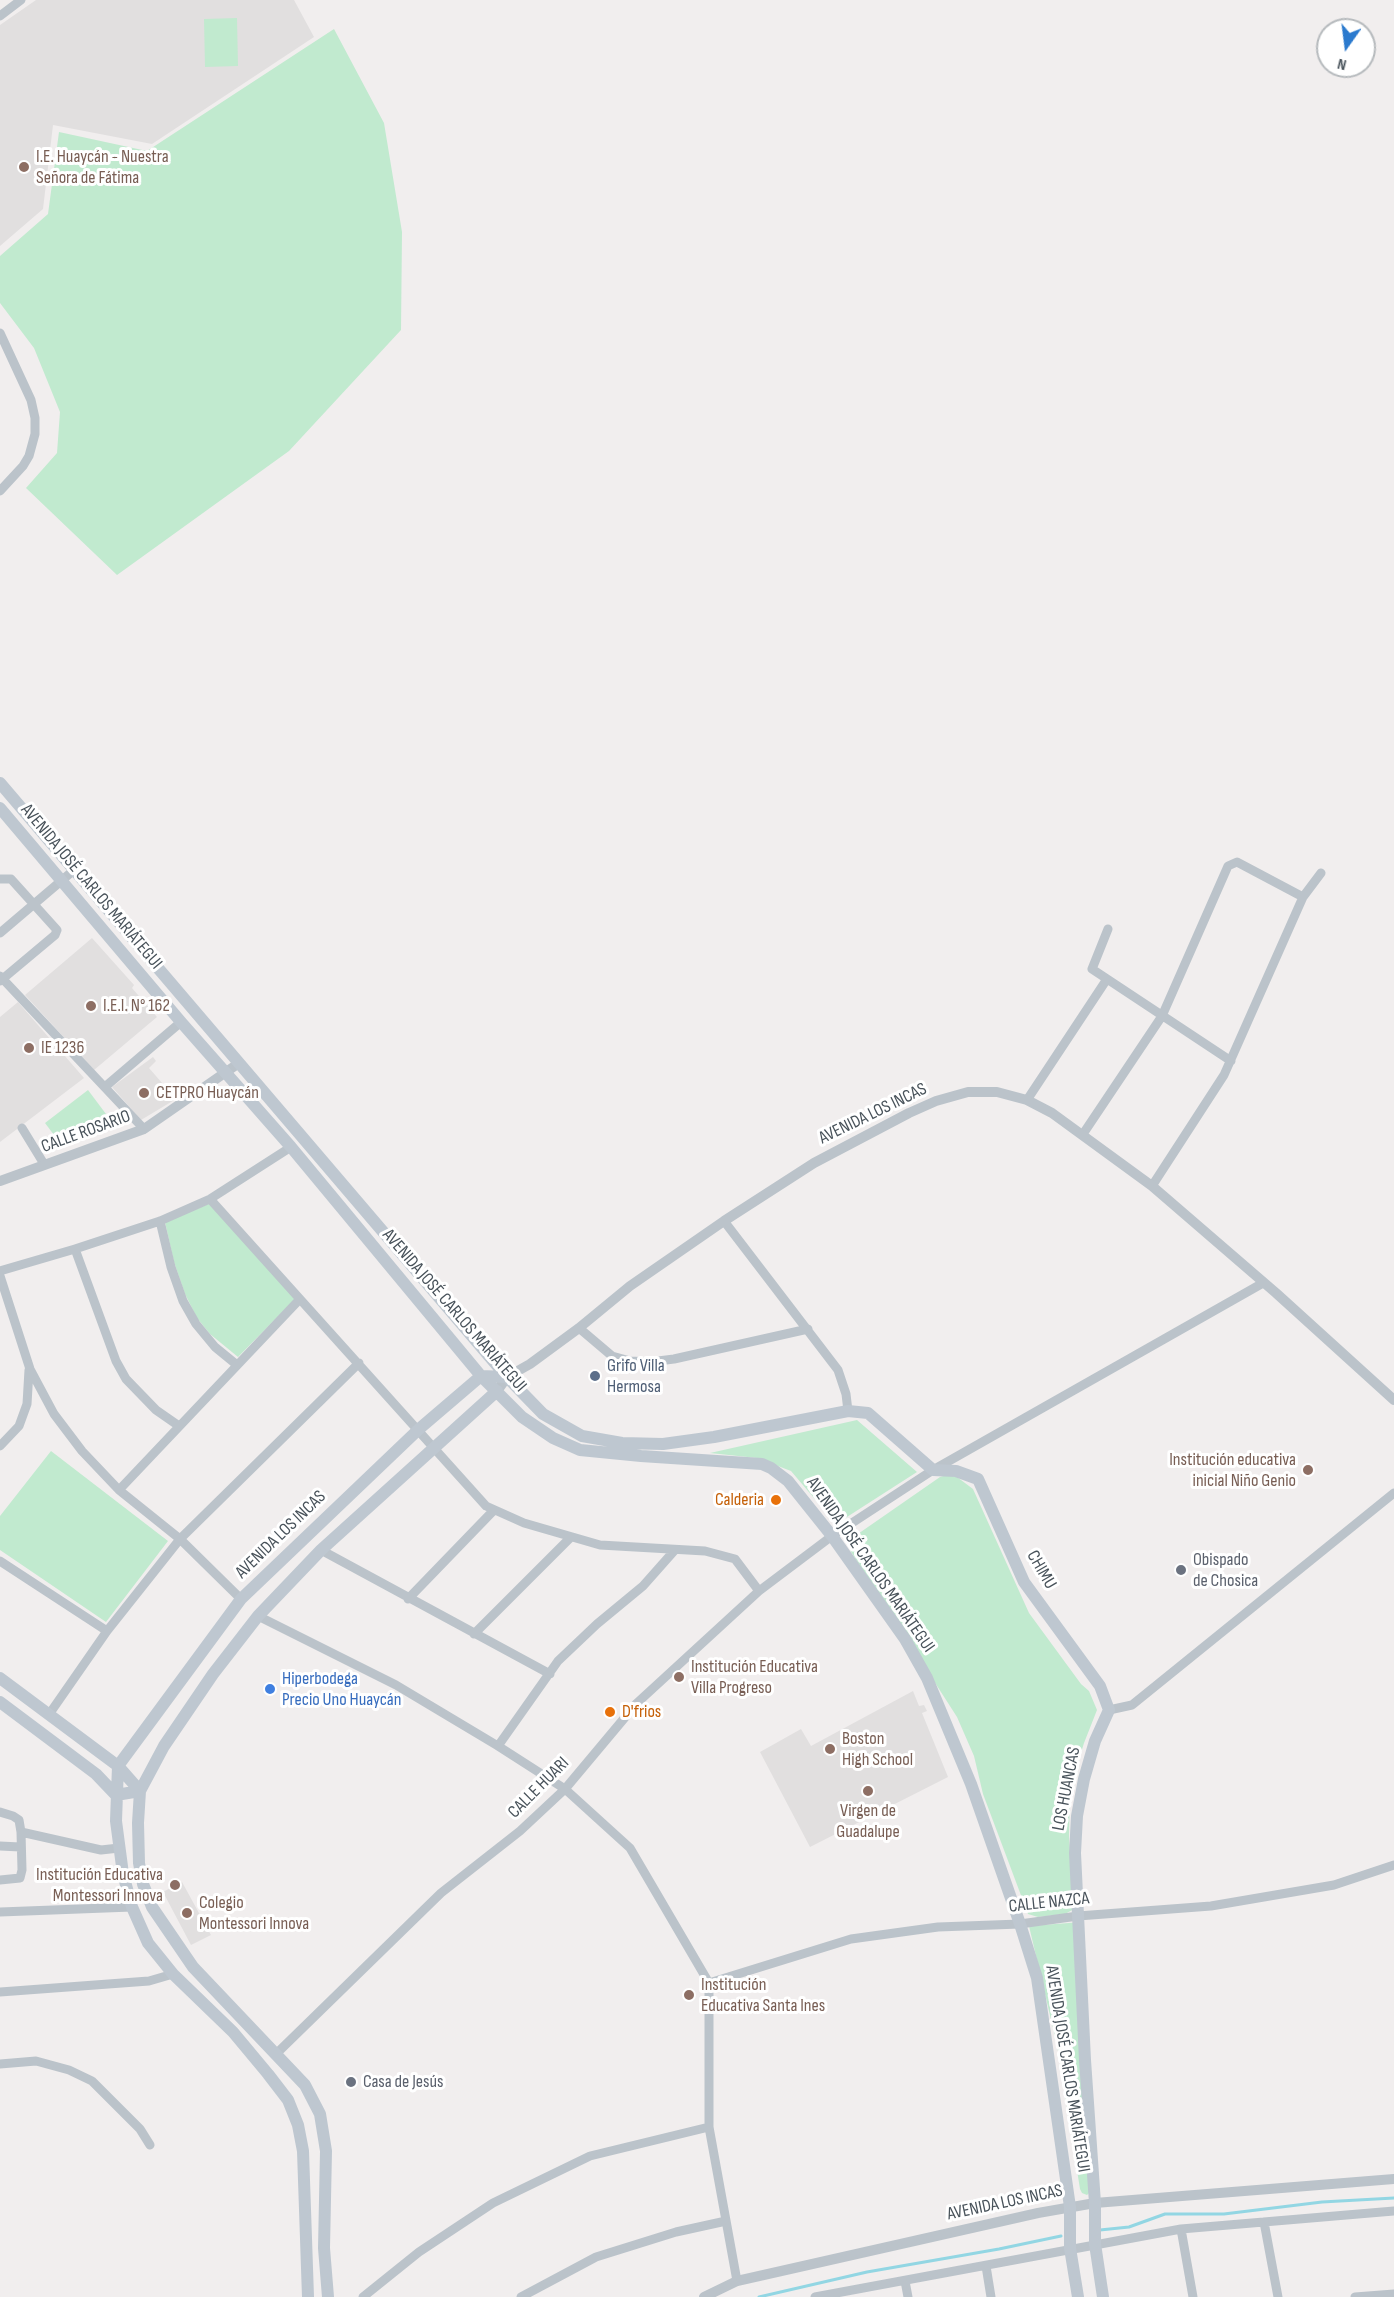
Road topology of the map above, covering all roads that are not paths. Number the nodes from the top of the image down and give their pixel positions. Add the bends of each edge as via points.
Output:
1 (21, 0) edge
2 (0, 16) edge
3 (0, 333) edge
4 (0, 491) edge
5 (0, 783) edge
6 (0, 808) edge
7 (74, 870) junction
8 (1321, 873) dead end
9 (0, 879) edge
10 (62, 880) junction
11 (1303, 897) junction
12 (34, 904) junction
13 (1108, 929) dead end
14 (0, 933) edge
15 (1, 978) edge
16 (1107, 979) junction
17 (1161, 1016) junction
18 (181, 1023) junction
19 (1231, 1061) junction
20 (239, 1063) junction
21 (225, 1073) junction
22 (106, 1086) junction
23 (1027, 1100) junction
24 (22, 1128) dead end
25 (144, 1129) junction
26 (1083, 1134) junction
27 (291, 1147) junction
28 (44, 1164) junction
29 (0, 1181) edge
30 (1152, 1186) junction
31 (210, 1199) junction
32 (160, 1221) junction
33 (724, 1221) junction
34 (75, 1249) junction
35 (0, 1271) edge
36 (0, 1276) edge
37 (1263, 1283) junction
38 (300, 1299) junction
39 (579, 1328) junction
40 (808, 1329) junction
41 (358, 1363) junction
42 (237, 1365) junction
43 (30, 1369) junction
44 (481, 1376) junction
45 (507, 1377) junction
46 (497, 1391) junction
47 (1394, 1400) edge
48 (848, 1411) junction
49 (179, 1426) junction
50 (419, 1429) junction
51 (0, 1446) edge
52 (435, 1447) junction
53 (933, 1470) junction
54 (119, 1490) junction
55 (1394, 1493) edge
56 (494, 1510) junction
57 (832, 1536) junction
58 (570, 1538) junction
59 (180, 1539) junction
60 (321, 1550) junction
61 (674, 1551) junction
62 (0, 1561) edge
63 (759, 1591) junction
64 (241, 1599) junction
65 (408, 1599) junction
66 (258, 1616) junction
67 (107, 1632) junction
68 (474, 1634) junction
69 (550, 1674) junction
70 (0, 1678) edge
71 (0, 1702) edge
72 (1109, 1710) junction
73 (50, 1713) junction
74 (498, 1746) junction
75 (118, 1766) junction
76 (565, 1789) junction
77 (140, 1791) junction
78 (116, 1795) junction
79 (0, 1812) edge
80 (21, 1832) junction
81 (0, 1846) edge
82 (20, 1847) junction
83 (119, 1848) junction
84 (1394, 1865) edge
85 (0, 1880) edge
86 (132, 1907) junction
87 (0, 1912) edge
88 (1078, 1916) junction
89 (1020, 1924) junction
90 (173, 1974) junction
91 (709, 1983) junction
92 (0, 1992) edge
93 (276, 2054) junction
94 (0, 2064) edge
95 (709, 2127) junction
96 (150, 2145) dead end
97 (1394, 2178) edge
98 (1095, 2203) junction
99 (1070, 2207) junction
100 (1394, 2211) edge
101 (726, 2221) junction
102 (1264, 2222) junction
103 (1180, 2229) junction
104 (1095, 2244) junction
105 (1070, 2248) junction
106 (986, 2266) junction
107 (737, 2281) junction
108 (905, 2281) junction
109 (1394, 2294) edge
110 (827, 2296) edge
111 (308, 2297) edge
112 (328, 2297) edge
113 (363, 2297) edge
114 (521, 2297) edge
115 (704, 2297) edge
116 (815, 2297) edge
117 (908, 2297) edge
118 (991, 2297) edge
119 (1078, 2297) edge
120 (1103, 2297) edge
121 (1193, 2297) edge
122 (1278, 2297) edge
123 (1355, 2297) edge

1 - 2 street
3 - 4 street via 31,400 35,418 29,456
5 - 7 main road, AVENIDA JOSÉ CARLOS MARIÁTEGUI
6 - 10 main road, AVENIDA JOSÉ CARLOS MARIÁTEGUI
7 - 10 street
7 - 20 main road, AVENIDA JOSÉ CARLOS MARIÁTEGUI
8 - 11 street
9 - 12 street via 11,879
10 - 12 street
10 - 18 main road, AVENIDA JOSÉ CARLOS MARIÁTEGUI
11 - 17 street via 1237,862 1228,866
11 - 19 street
12 - 14 street
12 - 15 street via 57,933
13 - 16 street via 1092,969
15 - 22 street
16 - 17 street
16 - 23 street
17 - 19 street
17 - 26 street
18 - 21 main road, AVENIDA JOSÉ CARLOS MARIÁTEGUI
18 - 22 street
19 - 30 street
20 - 21 street, CALLE ROSARIO
20 - 45 main road, AVENIDA JOSÉ CARLOS MARIÁTEGUI
21 - 25 street, CALLE ROSARIO
21 - 27 main road, AVENIDA JOSÉ CARLOS MARIÁTEGUI
22 - 25 street
23 - 26 street, AVENIDA LOS INCAS
23 - 33 street, AVENIDA LOS INCAS via 997,1092 968,1092 936,1101 814,1163
24 - 28 street
25 - 28 street, CALLE ROSARIO
26 - 30 street, AVENIDA LOS INCAS
27 - 31 street
27 - 44 main road, AVENIDA JOSÉ CARLOS MARIÁTEGUI
28 - 29 street, CALLE ROSARIO
30 - 37 street, AVENIDA LOS INCAS
31 - 32 street
31 - 38 street
32 - 34 street
32 - 42 street via 183,1301 215,1347
33 - 39 street, AVENIDA LOS INCAS via 630,1286
33 - 40 street
34 - 35 street
34 - 49 street via 126,1379 156,1410
36 - 43 street
37 - 47 street, AVENIDA LOS INCAS
37 - 53 street, CALLE HUARI
38 - 41 street
38 - 42 street
39 - 40 street via 612,1356 640,1362 674,1359
39 - 45 street, AVENIDA LOS INCAS
40 - 48 street via 838,1370
41 - 50 street
41 - 59 street
42 - 49 street
43 - 51 street via 27,1404 19,1426
43 - 54 street via 54,1414
44 - 45 main road
44 - 46 main road, AVENIDA JOSÉ CARLOS MARIÁTEGUI
44 - 50 main road, AVENIDA LOS INCAS
45 - 46 street, AVENIDA LOS INCAS
45 - 48 main road, AVENIDA JOSÉ CARLOS MARIÁTEGUI via 543,1414 560,1425 582,1436 622,1443 663,1444 714,1437
46 - 52 main road, AVENIDA LOS INCAS
46 - 57 main road, AVENIDA JOSÉ CARLOS MARIÁTEGUI via 522,1417 580,1450 762,1464 788,1481
48 - 53 main road via 867,1413
49 - 54 street
50 - 52 street
50 - 64 main road, AVENIDA LOS INCAS
52 - 56 street via 486,1506
52 - 60 main road, AVENIDA LOS INCAS
53 - 57 street, CALLE HUARI
53 - 72 main road, CHIMU via 956,1471 978,1479 1024,1582 1100,1686
54 - 59 street
55 - 72 street via 1132,1705
56 - 58 street
56 - 65 street
57 - 63 street, CALLE HUARI
57 - 89 main road, AVENIDA JOSÉ CARLOS MARIÁTEGUI via 927,1678 971,1784
58 - 61 street via 600,1545
58 - 68 street
59 - 64 street
59 - 67 street
60 - 65 street
60 - 66 main road, AVENIDA LOS INCAS
61 - 63 street via 705,1551 735,1559
61 - 69 street via 643,1586 558,1661
62 - 67 street
63 - 76 street, CALLE HUARI via 637,1703
64 - 75 main road, AVENIDA LOS INCAS
65 - 68 street
66 - 74 street via 396,1685
66 - 77 main road, AVENIDA LOS INCAS via 164,1746
67 - 73 street
68 - 69 street
69 - 74 street
70 - 73 main road
71 - 78 main road via 96,1774
72 - 88 main road, LOS HUANCAS via 1095,1741 1077,1816
73 - 75 main road
74 - 76 street
75 - 77 main road
75 - 78 main road
76 - 91 street via 630,1848
76 - 93 street, CALLE HUARI via 520,1831 441,1893
77 - 78 main road
77 - 93 main road via 139,1863 152,1906 193,1967
78 - 83 main road
79 - 80 street via 19,1820
80 - 82 street
80 - 83 street via 101,1850
81 - 82 street
82 - 85 street via 20,1878
83 - 86 main road
84 - 88 street, CALLE NAZCA via 1334,1885 1211,1906
86 - 87 street
86 - 90 main road via 148,1943
88 - 89 street, CALLE NAZCA
88 - 98 main road, LOS HUANCAS
89 - 91 street, CALLE NAZCA via 938,1927 851,1939
89 - 99 main road, AVENIDA JOSÉ CARLOS MARIÁTEGUI via 1037,1978
90 - 92 street via 149,1981
90 - 111 main road via 233,2032 288,2100 303,2151
91 - 95 street
93 - 112 main road via 305,2085 320,2114 326,2151 324,2248
94 - 96 street via 36,2061 92,2081 140,2129
95 - 101 street
95 - 113 street via 590,2156 493,2203 419,2252
97 - 98 street, AVENIDA LOS INCAS
98 - 99 street, AVENIDA LOS INCAS
98 - 104 main road
99 - 105 main road, AVENIDA JOSÉ CARLOS MARIÁTEGUI
99 - 107 street, AVENIDA LOS INCAS
100 - 102 street
101 - 107 street
101 - 114 street via 596,2257
102 - 103 street
102 - 122 street
103 - 104 street
103 - 121 street
104 - 105 street
104 - 120 main road
105 - 106 street
105 - 119 main road, AVENIDA JOSÉ CARLOS MARIÁTEGUI
106 - 108 street
106 - 118 street
107 - 115 street, AVENIDA LOS INCAS
108 - 110 street
108 - 117 street
109 - 123 street
110 - 116 street

